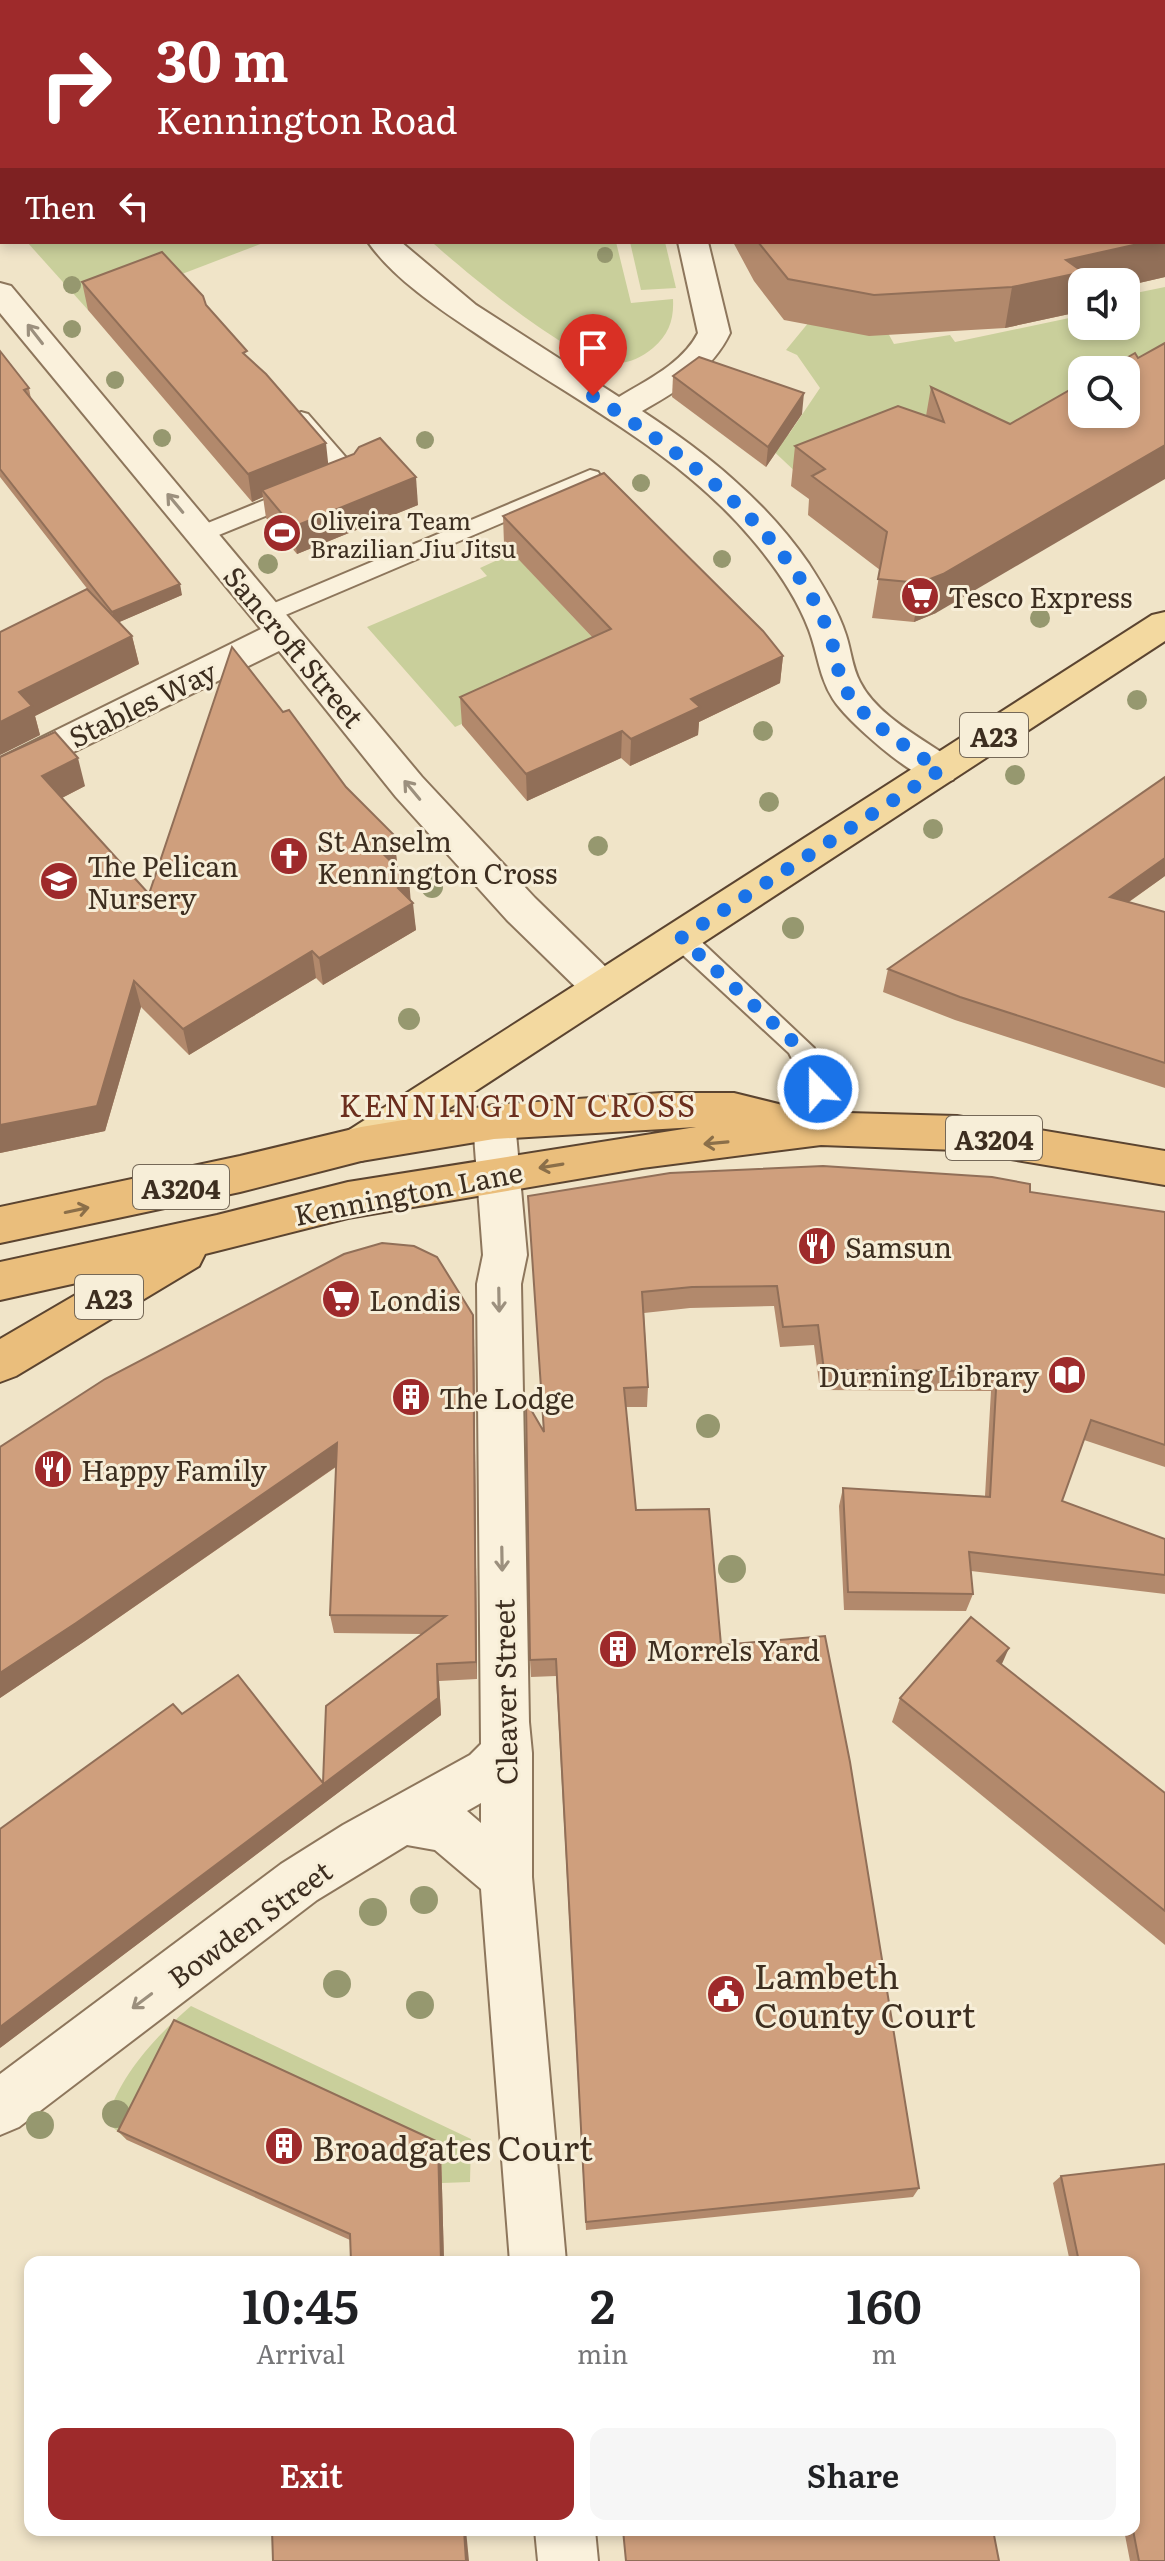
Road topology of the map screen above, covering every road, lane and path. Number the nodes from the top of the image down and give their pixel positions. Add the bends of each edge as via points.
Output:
1 (385, 244) edge
2 (693, 244) edge
3 (0, 293) edge
4 (287, 402) edge
5 (618, 412) junction
6 (590, 477) edge
7 (201, 534) junction
8 (276, 623) junction
9 (1165, 624) edge
10 (940, 770) junction
11 (0, 774) edge
12 (681, 938) junction
13 (602, 988) junction
14 (494, 1122) junction
15 (821, 1128) junction
16 (361, 1144) junction
17 (1165, 1168) edge
18 (500, 1174) junction
19 (0, 1225) edge
20 (217, 1233) junction
21 (0, 1281) edge
22 (0, 1362) edge
23 (507, 1753) junction
24 (406, 1820) junction
25 (506, 1877) junction
26 (0, 2108) edge
27 (538, 2256) edge
28 (566, 2536) edge
29 (568, 2561) edge

1 - 5 street via 469,315
2 - 5 street via 714,333 711,344 683,370
7 -> 3 street, Sancroft Street
4 - 7 lane via 348,474
5 - 10 street via 708,475 764,530 812,596 845,688 885,730
6 - 8 lane
7 - 8 street, Sancroft Street
8 - 11 street, Stables Way
13 -> 8 street, Sancroft Street via 467,852
9 - 10 main road, A23
10 - 12 main road, A23
12 - 13 main road, A23
12 - 15 lane via 811,1062
13 - 16 main road, A23
14 - 15 highway, Kennington Lane / A3204 via 734,1110
14 - 16 highway, Kennington Lane / A3204
14 - 18 street, Cleaver Street
15 - 17 highway, Kennington Lane / A3204 via 957,1133
15 -> 18 highway, Kennington Lane / A3204
19 -> 16 highway, Kennington Lane / A3204
16 - 20 highway, A23
18 - 20 highway, Kennington Lane / A3204 via 348,1200
18 -> 23 street, Cleaver Street via 505,1255 499,1284
20 - 21 highway, Kennington Lane / A3204
20 - 22 highway, A23
23 - 24 street, Bowden Street via 488,1772
23 - 25 street, Cleaver Street
24 - 25 street via 447,1827
24 -> 26 street, Bowden Street via 299,1882
25 - 27 street, Cleaver Street
28 - 29 street

